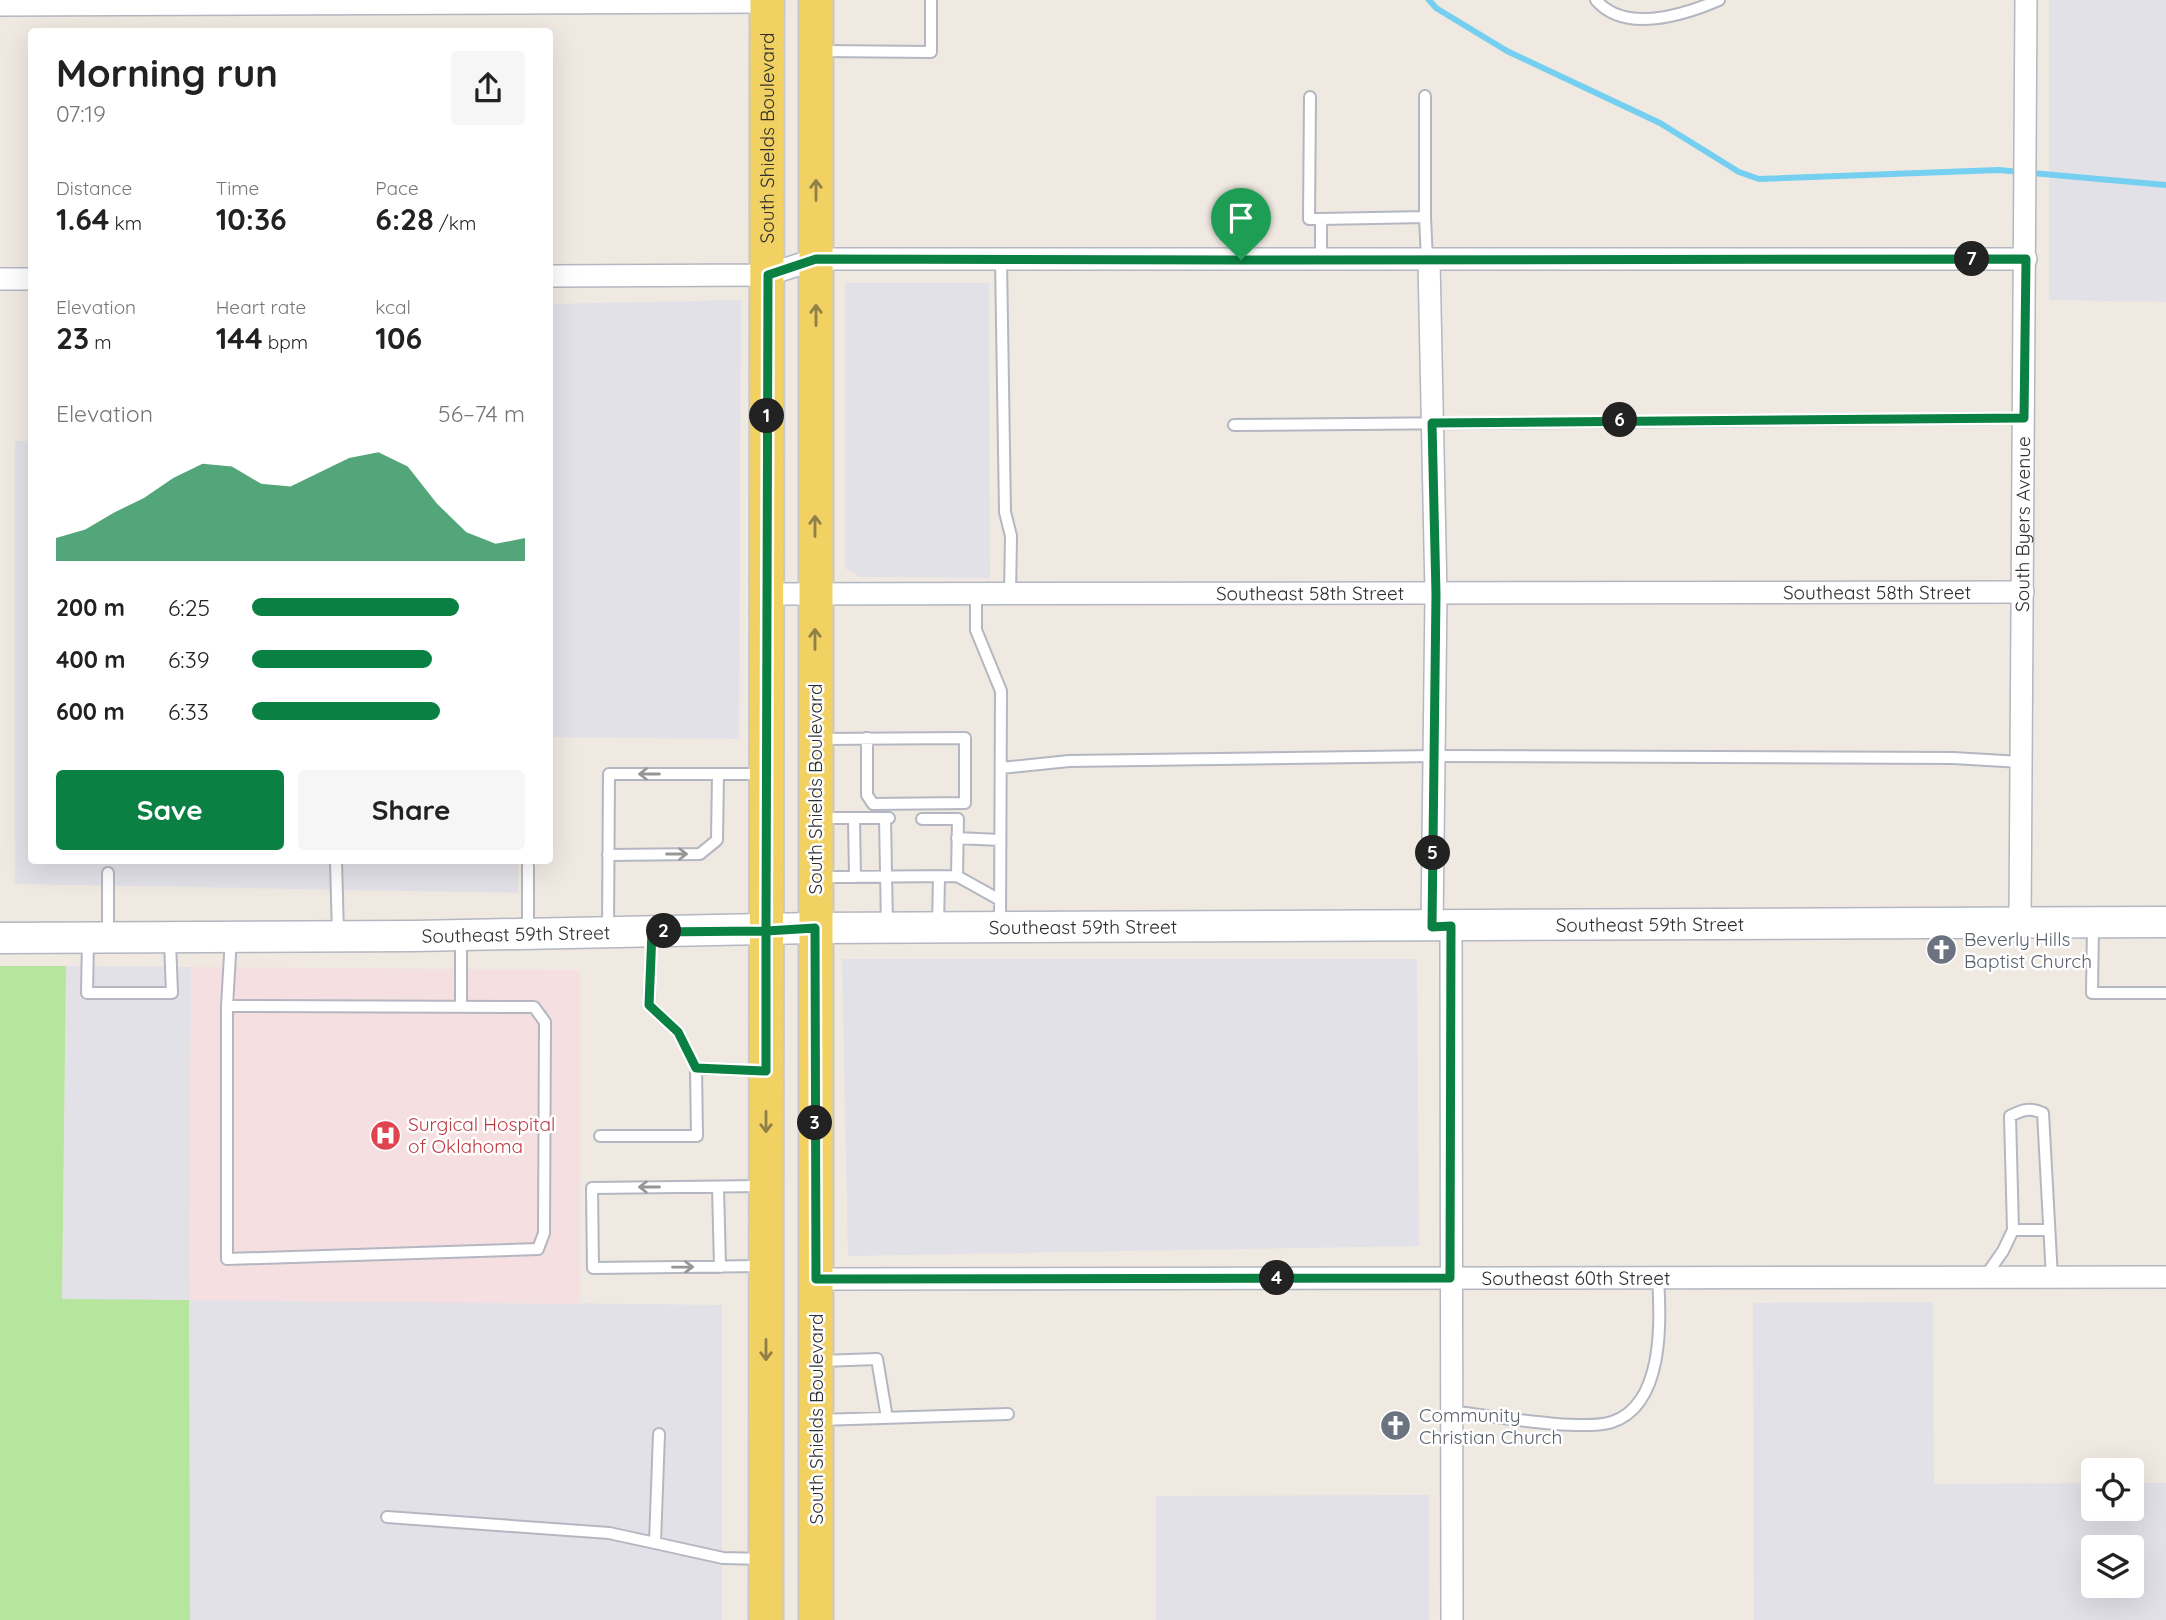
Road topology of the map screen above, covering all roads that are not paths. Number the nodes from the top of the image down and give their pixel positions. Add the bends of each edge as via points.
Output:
1 (816, 0) edge
2 (931, 0) edge
3 (1596, 0) edge
4 (1719, 0) edge
5 (2026, 0) edge
6 (767, 1) edge
7 (0, 5) edge
8 (816, 51) junction
9 (1425, 96) dead end
10 (1310, 97) dead end
11 (1425, 217) junction
12 (1321, 219) junction
13 (816, 259) junction
14 (1001, 259) junction
15 (2026, 259) junction
16 (1321, 260) junction
17 (1428, 261) junction
18 (768, 275) junction
19 (553, 276) edge
20 (0, 279) edge
21 (28, 279) edge
22 (2024, 418) junction
23 (1432, 423) junction
24 (1234, 425) dead end
25 (2023, 592) junction
26 (766, 594) junction
27 (815, 594) junction
28 (976, 594) junction
29 (1010, 594) junction
30 (1436, 594) junction
31 (867, 738) junction
32 (814, 739) junction
33 (1434, 756) junction
34 (2021, 762) junction
35 (1001, 768) junction
36 (718, 774) junction
37 (766, 774) junction
38 (815, 818) junction
39 (922, 818) dead end
40 (855, 819) junction
41 (957, 838) junction
42 (1000, 840) junction
43 (608, 855) junction
44 (335, 864) edge
45 (528, 866) dead end
46 (108, 873) dead end
47 (957, 876) junction
48 (815, 877) junction
49 (855, 877) junction
50 (885, 877) junction
51 (939, 877) junction
52 (1000, 914) junction
53 (2166, 922) edge
54 (2021, 923) junction
55 (2093, 923) junction
56 (1441, 927) junction
57 (815, 928) junction
58 (887, 929) junction
59 (938, 929) junction
60 (766, 931) junction
61 (608, 932) junction
62 (652, 932) junction
63 (528, 933) junction
64 (461, 935) junction
65 (231, 937) junction
66 (338, 937) junction
67 (0, 938) edge
68 (98, 938) junction
69 (170, 938) junction
70 (2166, 993) edge
71 (461, 1004) junction
72 (227, 1006) junction
73 (696, 1068) junction
74 (766, 1071) junction
75 (600, 1136) dead end
76 (718, 1186) junction
77 (766, 1186) junction
78 (2013, 1230) junction
79 (2049, 1230) junction
80 (766, 1266) junction
81 (720, 1267) junction
82 (1450, 1278) junction
83 (1658, 1278) junction
84 (1984, 1278) junction
85 (2052, 1278) junction
86 (2166, 1278) edge
87 (816, 1279) junction
88 (816, 1361) junction
89 (1450, 1411) junction
90 (1008, 1414) dead end
91 (887, 1418) junction
92 (816, 1420) junction
93 (659, 1434) dead end
94 (387, 1517) dead end
95 (655, 1543) junction
96 (766, 1559) junction
97 (816, 1559) junction
98 (766, 1620) edge
99 (816, 1620) edge
100 (1451, 1620) edge

1 - 8 main road, South Shields Boulevard
2 - 8 lane via 931,52
3 - 4 lane via 1606,12 1647,20 1689,13
5 - 15 street, South Byers Avenue
6 - 7 street
6 - 18 main road, South Shields Boulevard
13 -> 8 main road, South Shields Boulevard
9 - 11 lane
10 - 12 lane via 1309,219
11 - 12 lane
11 - 17 lane
12 - 16 lane
13 - 14 street
13 - 18 street
27 -> 13 main road, South Shields Boulevard
14 - 16 street
14 - 29 lane
15 - 17 street
15 - 22 street, South Byers Avenue
16 - 17 street
17 - 23 street
18 - 19 street
18 - 26 main road, South Shields Boulevard
20 - 21 street
22 - 23 lane
22 - 25 street, South Byers Avenue
23 - 24 lane
23 - 30 street
25 - 30 street, Southeast 58th Street
25 - 34 street, South Byers Avenue
26 - 27 street, Southeast 58th Street
26 - 37 main road, South Shields Boulevard
27 - 28 street, Southeast 58th Street
32 -> 27 main road, South Shields Boulevard
28 - 29 street, Southeast 58th Street
28 - 35 lane via 976,631 1001,691
29 - 30 street, Southeast 58th Street
30 - 33 street
31 - 31 lane via 965,738 965,803 873,804 866,795
31 - 32 lane
32 - 38 main road, South Shields Boulevard
33 - 34 lane
33 - 35 lane via 1069,761
33 - 56 street
34 - 54 street, South Byers Avenue
35 - 42 lane
36 - 37 lane
43 -> 36 lane via 700,854 717,841
36 -> 43 lane via 609,774
37 - 60 main road, South Shields Boulevard
38 - 40 lane
38 - 48 main road, South Shields Boulevard
39 - 41 lane via 958,819
40 - 49 lane
40 - 50 lane via 888,818
41 - 42 lane
41 - 47 lane
42 - 52 lane
43 - 61 lane
44 - 66 lane
45 - 63 lane
46 - 68 lane
47 - 51 lane
47 - 52 lane
48 - 49 lane
48 - 57 main road, South Shields Boulevard
49 - 50 lane
50 - 51 lane
50 - 58 lane
51 - 59 lane
52 - 56 main road, Southeast 59th Street
52 - 59 main road, Southeast 59th Street
53 - 55 main road, Southeast 59th Street
54 - 55 main road, Southeast 59th Street
54 - 56 main road, Southeast 59th Street
55 - 70 lane via 2092,993
56 - 82 street
57 - 58 main road, Southeast 59th Street
57 - 60 main road, Southeast 59th Street
57 - 87 main road, South Shields Boulevard
58 - 59 main road, Southeast 59th Street
60 - 62 main road, Southeast 59th Street
60 - 74 main road, South Shields Boulevard
61 - 62 main road, Southeast 59th Street
61 - 63 main road, Southeast 59th Street
62 - 73 lane via 649,1005 678,1032
63 - 64 main road, Southeast 59th Street
64 - 66 main road, Southeast 59th Street
64 - 71 lane
65 - 66 main road, Southeast 59th Street
65 - 69 main road, Southeast 59th Street
65 - 72 lane
67 - 68 main road, Southeast 59th Street
68 - 69 main road, Southeast 59th Street
68 - 69 lane via 87,993 172,993
71 - 72 lane
71 - 72 lane via 534,1007 545,1022 544,1233 538,1249 227,1259
73 - 74 lane
73 - 75 lane via 697,1136
74 -> 77 main road, South Shields Boulevard
76 - 77 lane
76 - 81 lane
76 -> 81 lane via 592,1188 593,1268
77 - 80 main road, South Shields Boulevard
78 - 79 lane
78 - 79 lane via 2010,1116 2035,1109 2043,1113
78 - 84 lane
79 - 85 lane
80 - 81 lane
80 -> 96 main road, South Shields Boulevard
82 - 83 street, Southeast 60th Street
82 - 87 street, Southeast 60th Street
82 - 89 street
83 - 84 street, Southeast 60th Street
83 - 89 lane via 1657,1357 1634,1408 1612,1422 1586,1425
84 - 85 street, Southeast 60th Street
85 - 86 street, Southeast 60th Street
87 - 88 main road, South Shields Boulevard
88 - 91 lane via 877,1359
88 - 92 main road, South Shields Boulevard
89 - 100 street
90 - 91 lane
91 - 92 lane
92 - 97 main road, South Shields Boulevard
93 - 95 lane
94 - 95 lane via 609,1533
95 - 96 lane via 723,1558
96 - 97 main road
96 - 98 main road, South Shields Boulevard
97 - 99 main road, South Shields Boulevard

